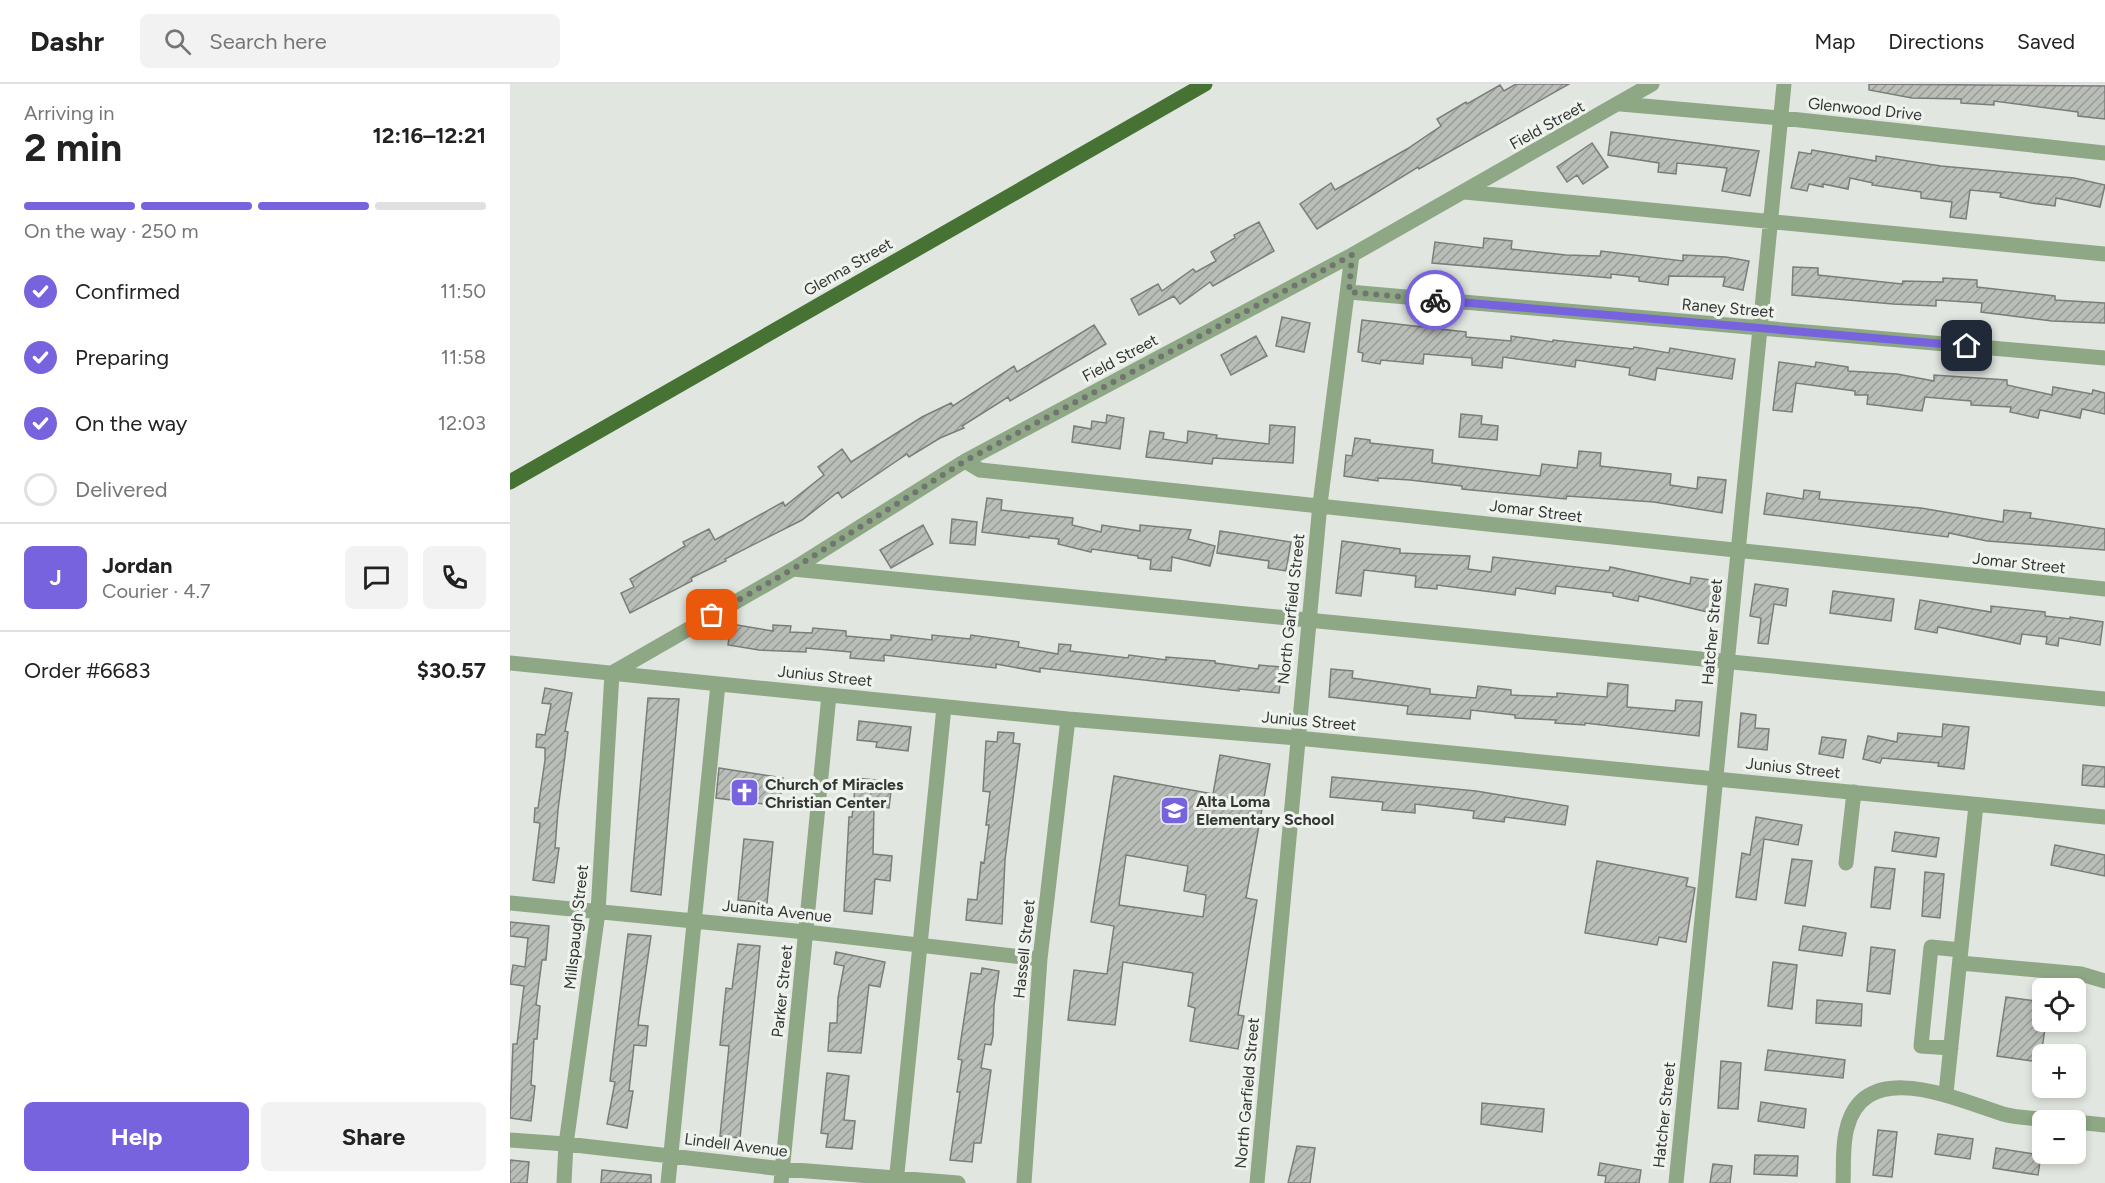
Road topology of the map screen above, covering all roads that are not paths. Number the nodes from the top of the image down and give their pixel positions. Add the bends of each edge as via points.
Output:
1 (1204, 84) edge
2 (1652, 84) edge
3 (1784, 84) edge
4 (1621, 104) junction
5 (1781, 118) junction
6 (2105, 153) edge
7 (1465, 192) junction
8 (1770, 223) junction
9 (2105, 254) edge
10 (1352, 255) junction
11 (1349, 292) junction
12 (1760, 329) junction
13 (2105, 358) edge
14 (965, 461) junction
15 (510, 482) edge
16 (1320, 504) junction
17 (1738, 553) junction
18 (793, 569) junction
19 (2105, 589) edge
20 (1309, 620) junction
21 (1727, 662) junction
22 (510, 663) edge
23 (612, 673) junction
24 (718, 684) junction
25 (829, 695) junction
26 (2105, 699) edge
27 (944, 706) junction
28 (1068, 719) junction
29 (1297, 738) junction
30 (1717, 778) junction
31 (1854, 792) junction
32 (1976, 805) junction
33 (2105, 817) edge
34 (1846, 863) dead end
35 (510, 903) edge
36 (598, 912) junction
37 (694, 921) junction
38 (806, 932) junction
39 (920, 945) junction
40 (1960, 956) junction
41 (1040, 959) junction
42 (2105, 981) edge
43 (1951, 1048) junction
44 (1946, 1094) junction
45 (2032, 1117) edge
46 (2086, 1123) edge
47 (2105, 1125) edge
48 (510, 1140) edge
49 (566, 1144) junction
50 (671, 1156) junction
51 (782, 1176) edge
52 (896, 1181) edge
53 (564, 1183) edge
54 (668, 1183) edge
55 (958, 1183) edge
56 (1024, 1183) edge
57 (1257, 1183) edge
58 (1676, 1183) edge
59 (1843, 1183) edge

1 - 15 main road, Glenna Street
2 - 4 street, Field Street
3 - 5 street, Hatcher Street
4 - 5 street, Glenwood Drive
4 - 7 street, Field Street
5 - 6 street, Glenwood Drive
5 - 8 street, Hatcher Street
7 - 8 street
7 - 10 street, Field Street
8 - 9 street
8 - 12 street, Hatcher Street
10 - 11 street, North Garfield Street
10 - 14 street, Field Street
11 - 12 street, Raney Street
11 - 16 street, North Garfield Street
12 - 13 street, Raney Street
12 - 17 street, Hatcher Street
14 - 16 street, Jomar Street via 980,470
14 - 18 street, Field Street
16 - 17 street, Jomar Street
16 - 20 street, North Garfield Street
17 - 19 street, Jomar Street
17 - 21 street, Hatcher Street
18 - 20 street
18 - 23 street, Field Street
20 - 21 street
20 - 29 street, North Garfield Street
21 - 26 street
21 - 30 street, Hatcher Street
22 - 23 street, Junius Street
23 - 24 street, Junius Street
23 - 36 street, Millspaugh Street
24 - 25 street, Junius Street
24 - 37 street
25 - 27 street, Junius Street
25 - 38 street, Parker Street
27 - 28 street, Junius Street
27 - 39 street
28 - 29 street, Junius Street
28 - 41 street, Hassell Street
29 - 30 street, Junius Street
29 - 57 street, North Garfield Street
30 - 31 street, Junius Street
30 - 58 street, Hatcher Street
31 - 32 street, Junius Street
31 - 34 street
32 - 33 street, Junius Street
32 - 40 street
35 - 36 street, Juanita Avenue
36 - 37 street, Juanita Avenue
36 - 49 street, Millspaugh Street
37 - 38 street, Juanita Avenue
37 - 50 street
38 - 39 street, Juanita Avenue
38 - 51 street, Parker Street
39 - 41 street, Juanita Avenue
39 - 52 street
40 - 42 street
40 - 43 street
40 - 43 street via 1931,947 1921,1046
41 - 56 street, Hassell Street
43 - 44 street
44 - 45 street via 2006,1114
44 - 59 street via 1892,1087 1870,1093 1857,1106 1846,1128
46 - 47 street
48 - 49 street, Lindell Avenue
49 - 50 street, Lindell Avenue
49 - 53 street, Millspaugh Street
50 - 51 street, Lindell Avenue
50 - 54 street
51 - 52 street, Lindell Avenue
52 - 55 street, Lindell Avenue

